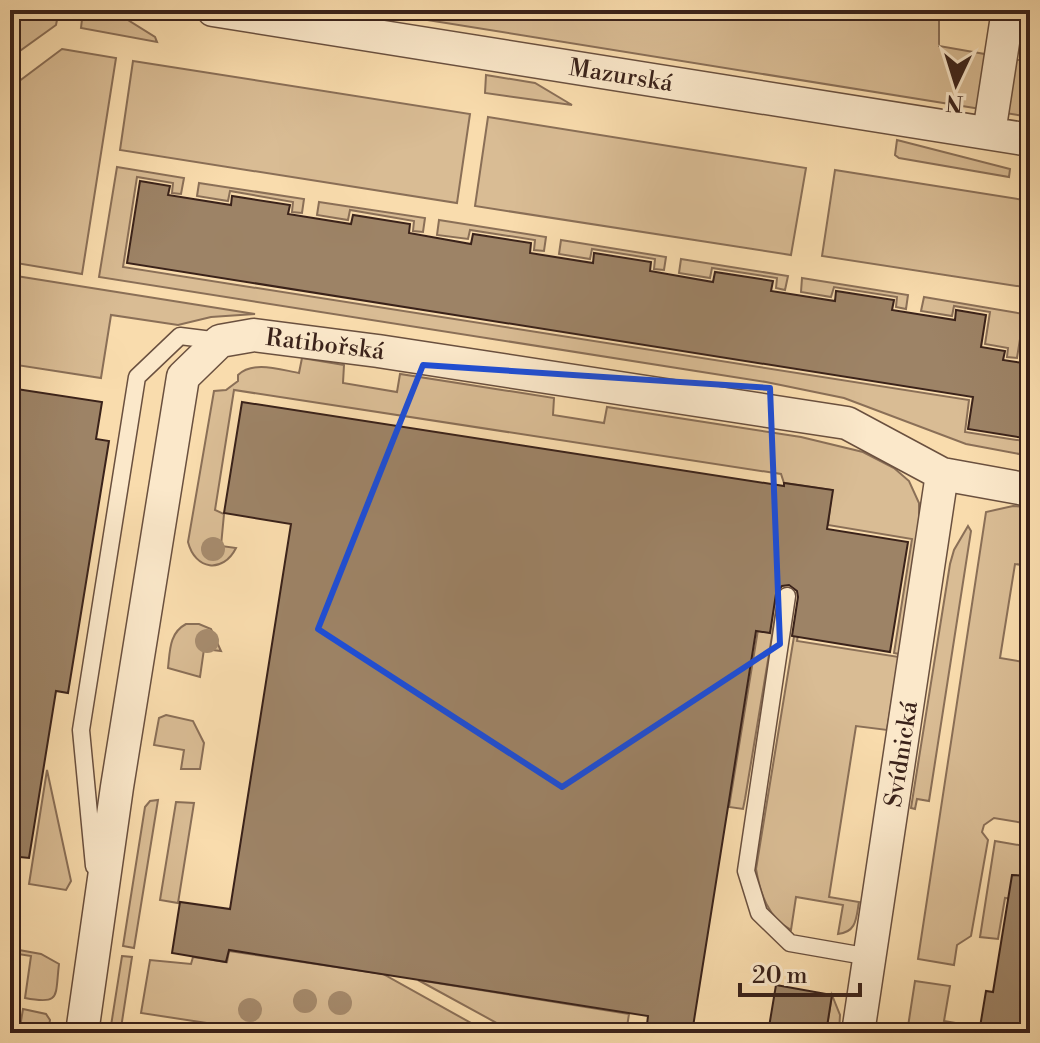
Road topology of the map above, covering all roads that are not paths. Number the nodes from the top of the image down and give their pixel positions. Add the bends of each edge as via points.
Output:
1 (1008, 10) edge
2 (220, 11) edge
3 (989, 133) junction
4 (1030, 140) edge
5 (220, 341) junction
6 (942, 474) junction
7 (1030, 490) edge
8 (787, 596) dead end
9 (99, 917) junction
10 (870, 957) junction
11 (82, 1033) edge
12 (858, 1033) edge

1 - 3 street
2 - 3 street, Mazurská
3 - 4 street, Mazurská
5 - 6 street, Ratibořská via 254,335 378,351 847,423
5 - 9 street via 183,377
5 - 9 lane via 180,336 137,377 81,730
6 - 7 street, Ratibořská
6 - 10 street, Svídnická
8 - 10 lane via 746,871 759,913 790,943
9 - 11 street
10 - 12 street, Svídnická

